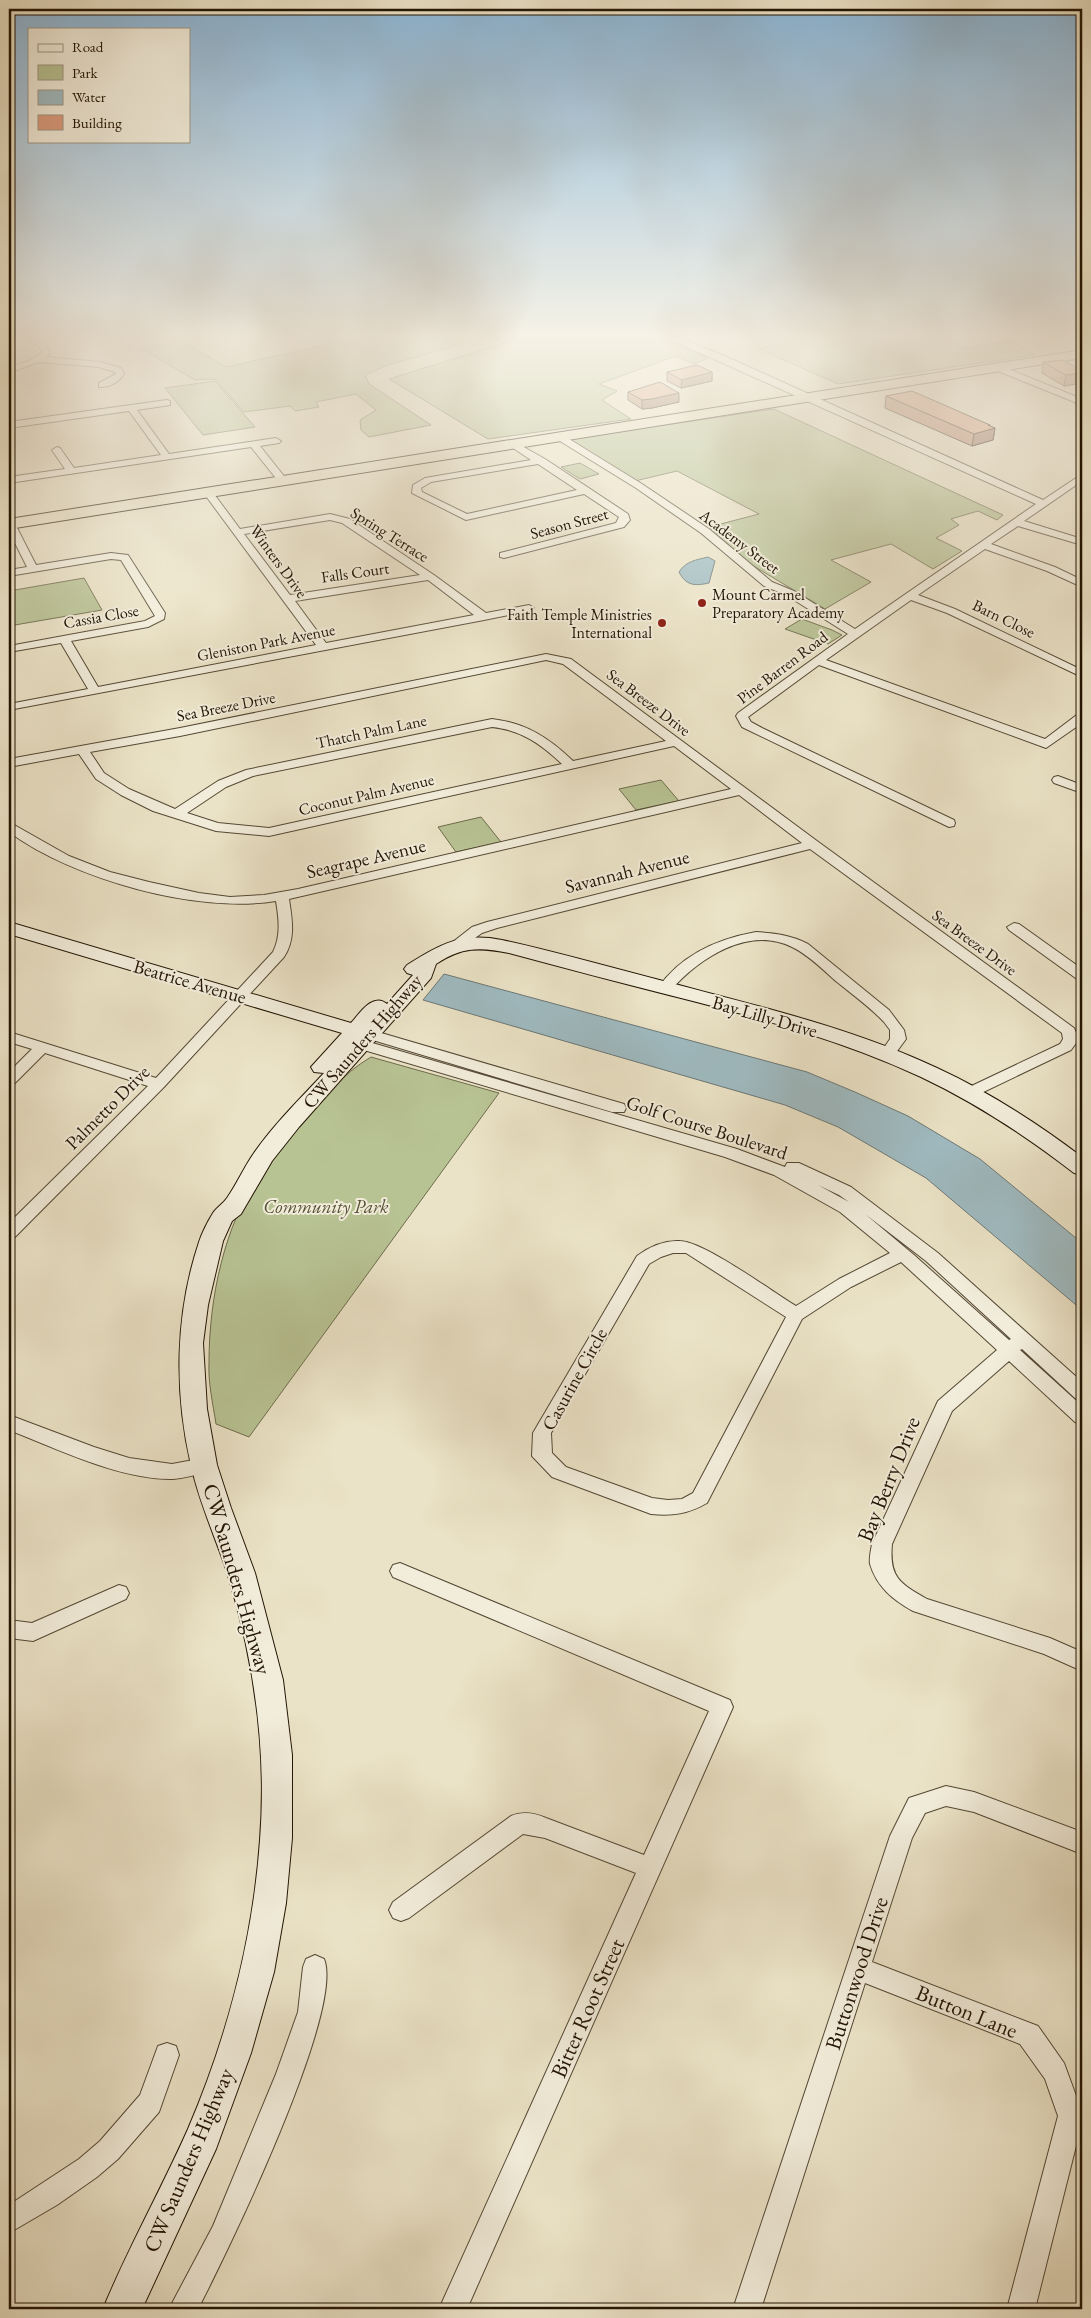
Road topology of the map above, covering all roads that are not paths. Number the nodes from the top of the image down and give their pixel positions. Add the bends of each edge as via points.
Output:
1 (156, 442) edge
2 (267, 442) edge
3 (523, 442) edge
4 (568, 442) edge
5 (906, 442) edge
6 (254, 444) junction
7 (513, 444) junction
8 (57, 450) dead end
9 (167, 457) junction
10 (542, 461) junction
11 (71, 471) junction
12 (1082, 477) edge
13 (9, 480) edge
14 (282, 480) junction
15 (585, 491) junction
16 (208, 492) junction
17 (1042, 503) junction
18 (1016, 522) junction
19 (10, 524) edge
20 (238, 532) junction
21 (1082, 542) edge
22 (983, 545) junction
23 (504, 555) dead end
24 (33, 569) junction
25 (9, 573) edge
26 (430, 577) junction
27 (1082, 584) edge
28 (909, 596) junction
29 (286, 598) junction
30 (529, 608) dead end
31 (484, 618) junction
32 (855, 634) junction
33 (64, 639) junction
34 (324, 648) junction
35 (9, 649) edge
36 (818, 661) junction
37 (1082, 674) edge
38 (94, 691) junction
39 (9, 707) edge
40 (1082, 717) edge
41 (677, 742) junction
42 (82, 750) junction
43 (9, 763) edge
44 (570, 765) junction
45 (1058, 780) dead end
46 (1082, 789) edge
47 (740, 791) junction
48 (177, 814) junction
49 (949, 823) dead end
50 (9, 826) edge
51 (812, 844) junction
52 (282, 896) junction
53 (1014, 927) dead end
54 (9, 928) edge
55 (9, 944) edge
56 (456, 945) junction
57 (426, 962) joint
58 (1082, 976) edge
59 (665, 988) junction
60 (236, 1001) junction
61 (9, 1037) edge
62 (358, 1038) junction
63 (43, 1048) junction
64 (888, 1055) junction
65 (9, 1082) edge
66 (160, 1084) junction
67 (969, 1093) junction
68 (1082, 1166) edge
69 (9, 1233) edge
70 (902, 1254) junction
71 (796, 1316) junction
72 (1016, 1344) junction
73 (1082, 1393) edge
74 (1082, 1417) edge
75 (9, 1422) edge
76 (204, 1465) junction
77 (400, 1571) dead end
78 (120, 1593) dead end
79 (9, 1629) edge
80 (1082, 1662) edge
81 (1082, 1843) edge
82 (650, 1868) junction
83 (401, 1910) dead end
84 (315, 1966) dead end
85 (858, 1968) junction
86 (167, 2055) dead end
87 (9, 2220) edge
88 (122, 2309) edge
89 (183, 2309) edge
90 (453, 2309) edge
91 (747, 2309) edge
92 (1021, 2309) edge

1 - 9 street
2 - 6 street
3 - 7 highway
4 - 32 street, Academy Street via 705,531 768,584 790,593
5 - 17 street
6 - 9 street
6 - 14 street
7 - 10 street, Season Street
7 - 14 highway
8 - 11 street
9 - 11 street
10 - 15 street, Season Street
10 - 15 street via 428,480 416,487 417,493 466,517
11 - 13 street
12 - 17 street, Pine Barren Road
14 - 16 highway
15 - 23 street, Season Street via 624,516 624,523
16 - 19 highway
16 - 20 street, Winters Drive
17 - 18 street, Pine Barren Road
18 - 21 street
18 - 22 street, Pine Barren Road
19 - 24 street
20 - 26 street, Spring Terrace via 330,517 346,521
20 - 29 street, Winters Drive
22 - 27 street via 1051,569
22 - 28 street, Pine Barren Road
24 - 25 street, Cassia Close
24 - 33 street, Cassia Close via 111,556 124,557 160,613 160,617 148,624
26 - 29 street, Falls Court
26 - 31 street, Spring Terrace
28 - 32 street, Pine Barren Road
28 - 37 street, Barn Close via 951,611
29 - 34 street, Winters Drive
30 - 31 street, Gleniston Park Avenue
31 - 34 street, Gleniston Park Avenue
32 - 36 street, Pine Barren Road
33 - 35 street, Cassia Close
33 - 38 street
34 - 38 street, Gleniston Park Avenue
36 - 40 street via 1046,744
36 - 49 street, Pine Barren Road via 742,716 746,724
38 - 39 street, Gleniston Park Avenue
41 - 42 street, Sea Breeze Drive via 567,661 546,657
41 - 44 street, Coconut Palm Avenue
41 - 47 street, Sea Breeze Drive
42 - 43 street, Sea Breeze Drive
42 - 48 street, Coconut Palm Avenue via 100,776 149,804
44 - 48 street, Coconut Palm Avenue via 269,832 216,827
44 - 48 street, Thatch Palm Lane via 547,744 522,728 492,724 250,773 222,784
45 - 46 street
47 - 51 street, Sea Breeze Drive
47 - 52 street, Seagrape Avenue
50 - 52 street, Seagrape Avenue via 40,848 124,881 221,900
51 - 56 street, Savannah Avenue via 492,925 477,930
51 - 67 street, Sea Breeze Drive via 1070,1031 1070,1042 1062,1049
52 - 60 street, Palmetto Drive via 287,926 283,947
53 - 58 street
54 - 60 main road, Beatrice Avenue
55 - 60 main road, Beatrice Avenue
56 - 57 main road, Bay Lilly Drive
56 - 59 main road, Bay Lilly Drive via 482,943 509,948
57 - 62 main road, CW Saunders Highway via 424,974
59 - 64 main road, Bay Lilly Drive via 812,1029
59 - 64 street via 680,970 711,950 750,938 787,940 808,951 890,1018 898,1039
60 - 62 main road, Beatrice Avenue
60 - 66 street, Palmetto Drive
61 - 63 street
62 - 70 street, Golf Course Boulevard via 780,1171 846,1208
62 - 72 street, Golf Course Boulevard via 584,1097 776,1159 845,1191 932,1257
62 - 76 main road, CW Saunders Highway via 276,1140 233,1208 223,1216 211,1242 191,1343 194,1409
63 - 65 street
63 - 66 street
64 - 67 main road, Bay Lilly Drive
66 - 69 street, Palmetto Drive
67 - 68 main road, Bay Lilly Drive
70 - 71 street, Casurine Circle via 845,1283
70 - 72 street, Golf Course Boulevard
71 - 71 street, Casurine Circle via 692,1249 673,1246 655,1251 643,1260 547,1422 542,1433 542,1456 559,1472 651,1506 668,1508 694,1502 700,1498
72 - 73 street, Golf Course Boulevard
72 - 74 street, Golf Course Boulevard
72 - 80 street, Bay Berry Drive via 945,1406 882,1544 880,1563 891,1585 920,1605 1050,1647
75 - 76 street via 116,1462 165,1471
76 - 88 main road, CW Saunders Highway via 241,1573 268,1680 277,1796 270,1903 256,1972 204,2136
77 - 82 street, Bitter Root Street via 722,1707
78 - 79 street via 33,1632
81 - 85 street, Buttonwood Drive via 974,1802 946,1796 917,1805 901,1836
82 - 83 street via 546,1828 520,1823
82 - 90 street, Bitter Root Street
84 - 89 street via 310,2012 285,2083 222,2235
85 - 91 street, Buttonwood Drive
85 - 92 street, Button Lane via 1029,2036 1055,2072 1071,2116
86 - 87 street via 150,2103 110,2150

